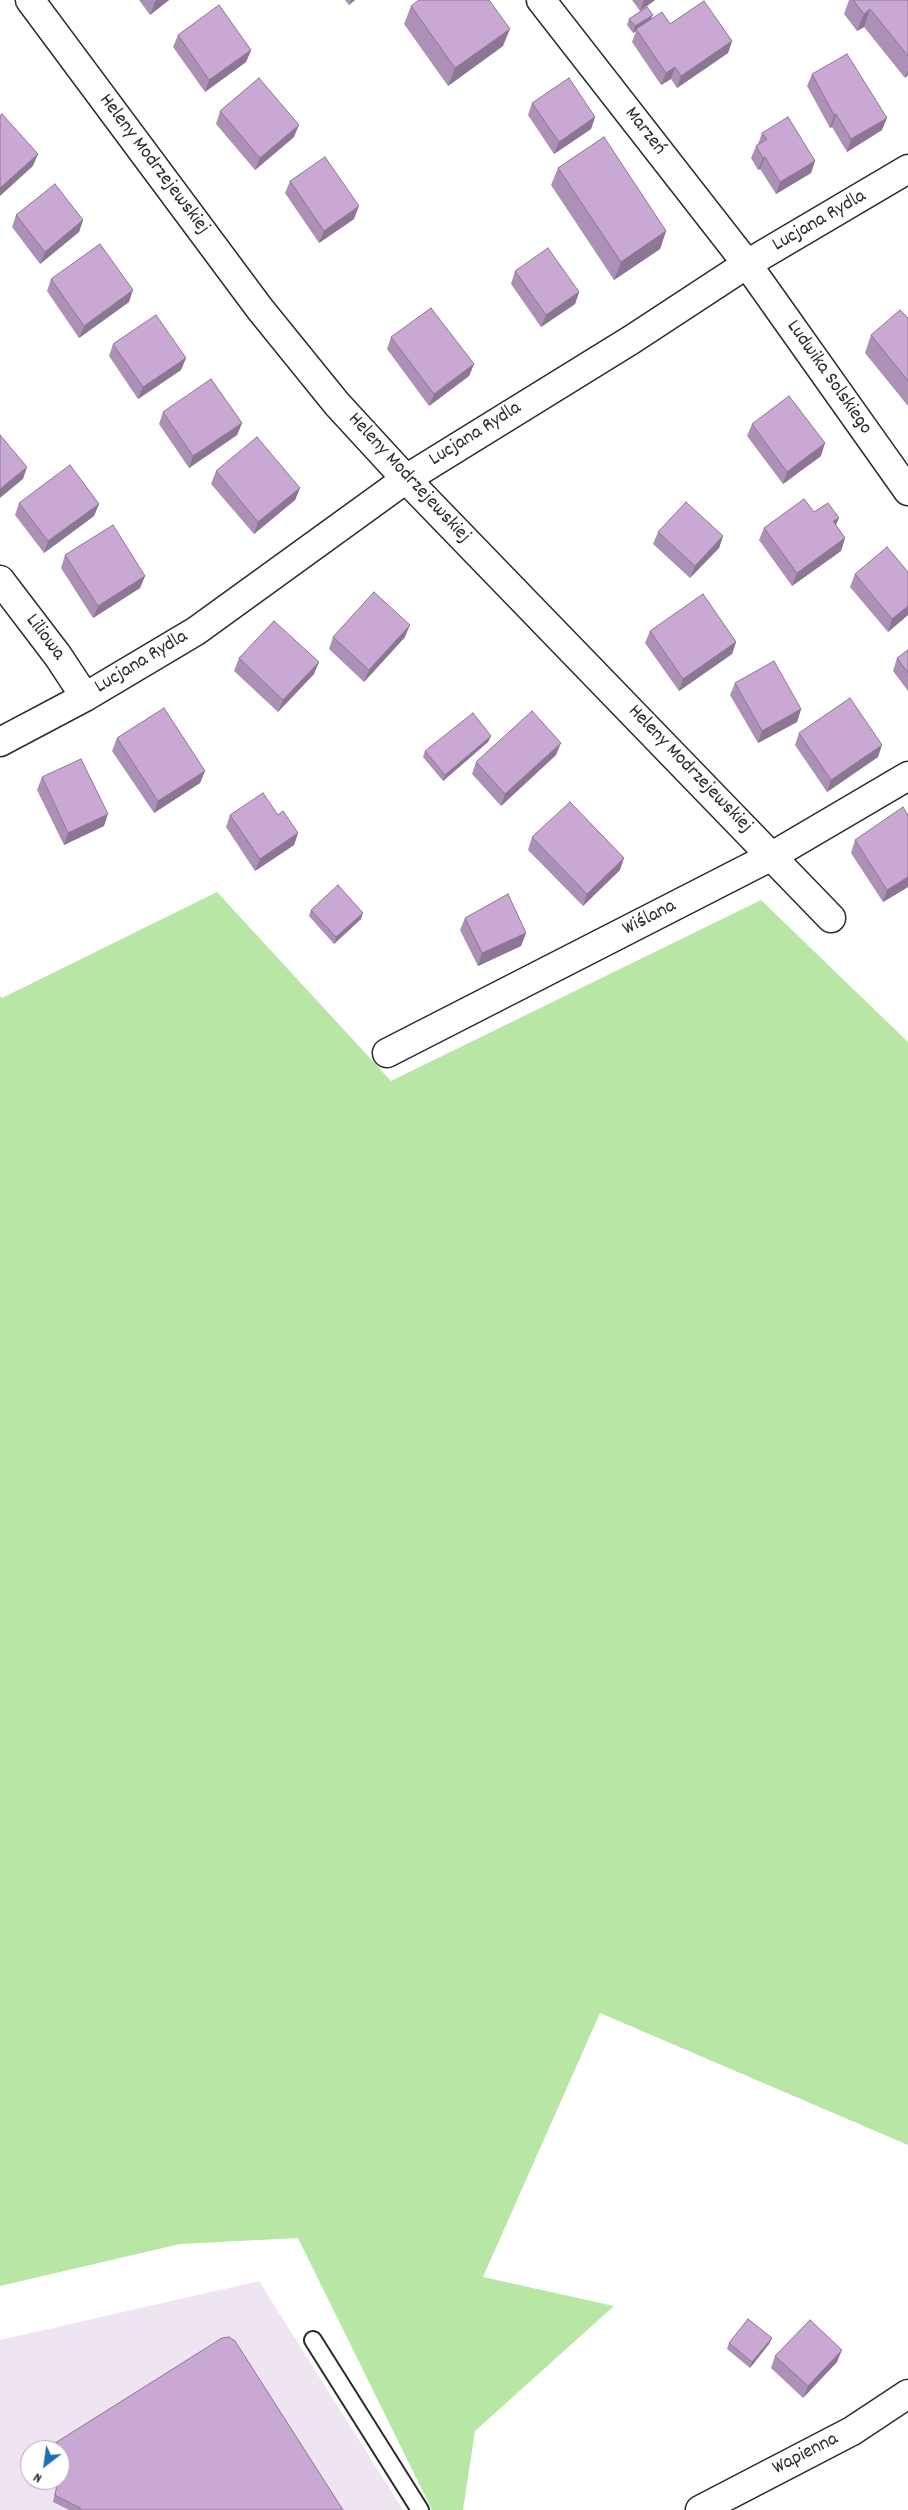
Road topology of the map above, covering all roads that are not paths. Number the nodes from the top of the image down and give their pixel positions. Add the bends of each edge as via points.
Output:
1 (30, 0) edge
2 (541, 0) edge
3 (908, 169) edge
4 (747, 264) junction
5 (406, 479) junction
6 (908, 492) edge
7 (0, 580) edge
8 (85, 697) junction
9 (0, 742) edge
10 (908, 776) edge
11 (772, 856) junction
12 (831, 918) dead end
13 (387, 1053) dead end
14 (313, 2340) dead end
15 (908, 2394) edge
16 (420, 2510) edge
17 (700, 2510) edge

1 - 5 street, Heleny Modrzejewskiej via 260,309 337,404
2 - 4 street, Marzeń
3 - 4 street, Lucjana Rydla
4 - 5 street, Lucjana Rydla
4 - 6 street, Ludwika Solskiego
5 - 8 street, Lucjana Rydla via 196,631
5 - 11 street, Heleny Modrzejewskiej
7 - 8 street, Liliowa
8 - 9 street, Lucjana Rydla
10 - 11 street, Wiślana
11 - 12 street, Heleny Modrzejewskiej
11 - 13 street, Wiślana
14 - 16 lane
15 - 17 street, Wapienna via 852,2431

